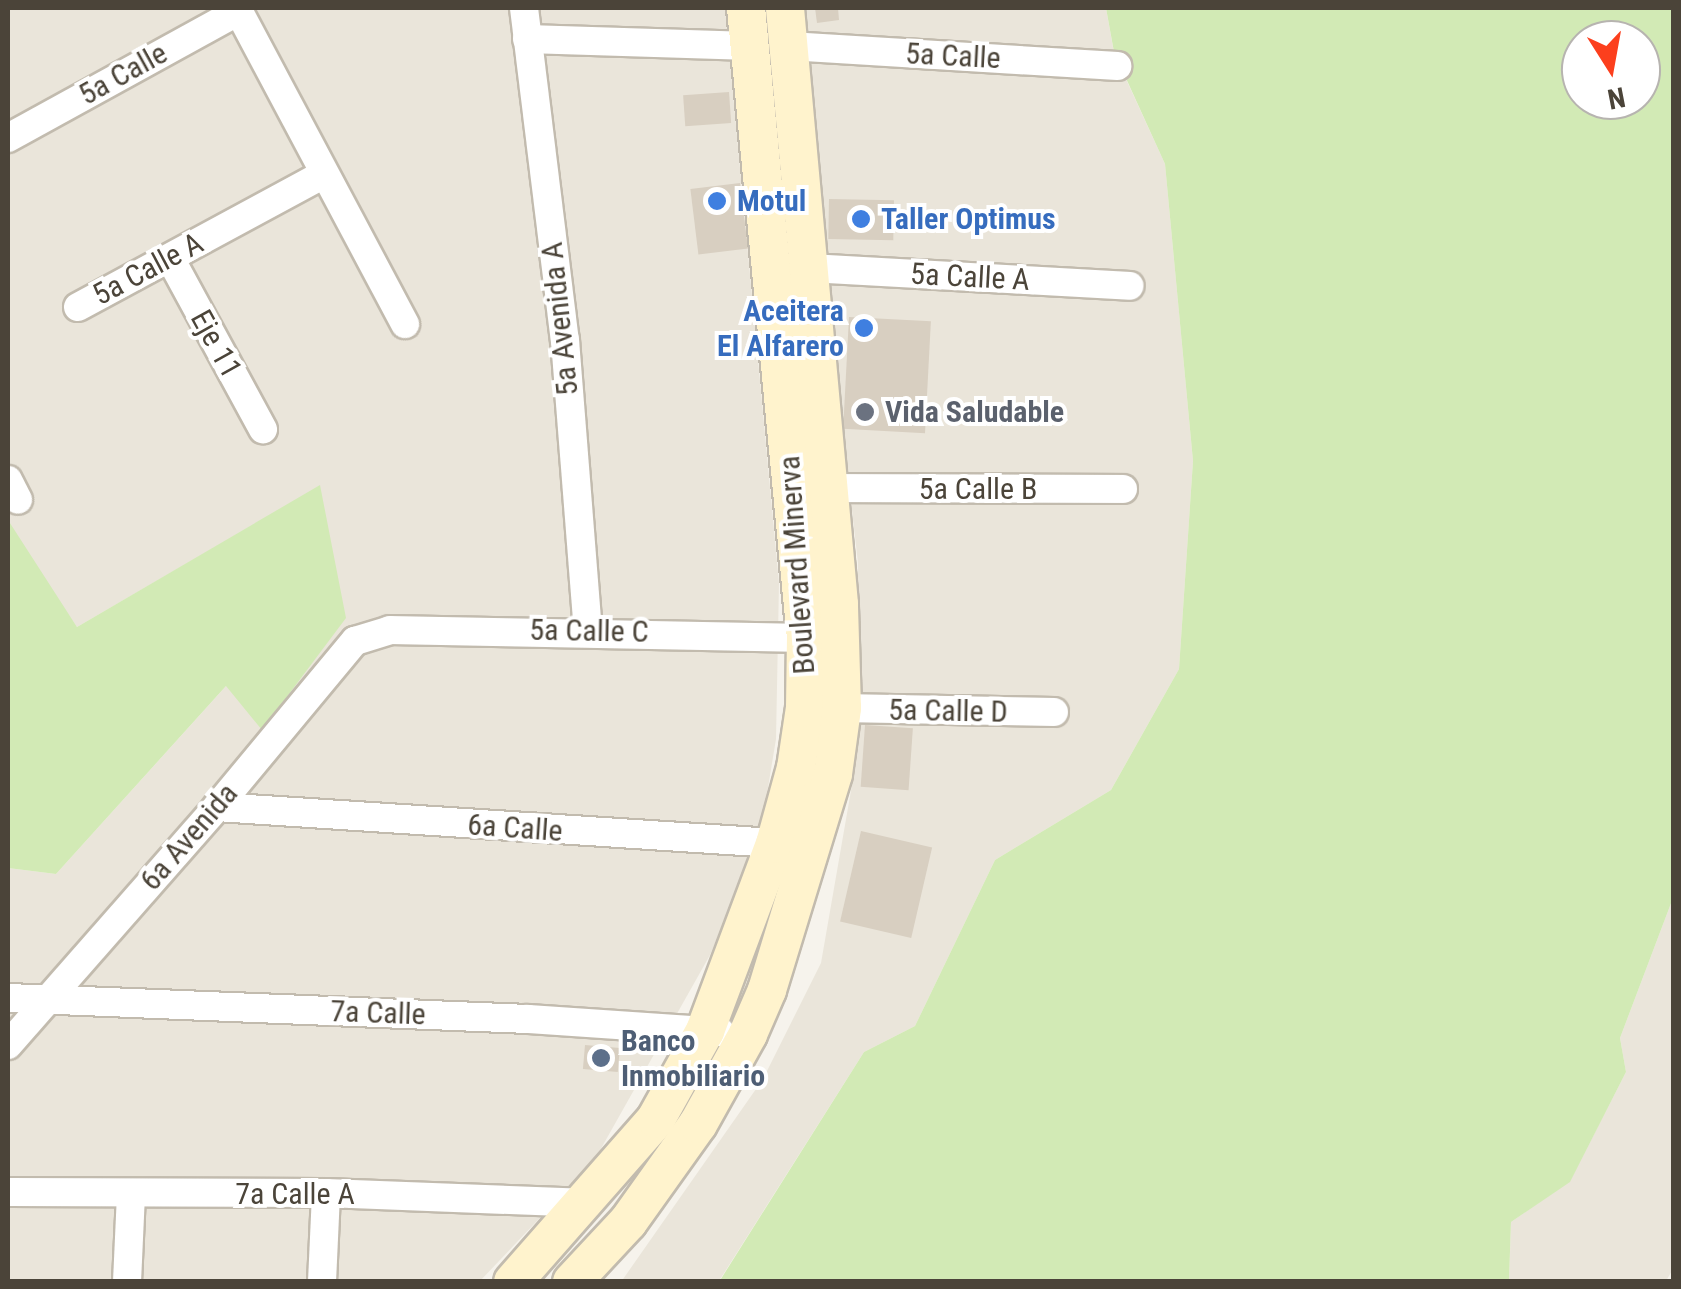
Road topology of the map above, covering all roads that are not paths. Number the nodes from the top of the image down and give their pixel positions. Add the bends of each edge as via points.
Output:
1 (524, 8) edge
2 (746, 8) edge
3 (784, 8) edge
4 (238, 9) edge
5 (527, 40) junction
6 (751, 46) junction
7 (789, 46) junction
8 (1117, 66) dead end
9 (8, 138) edge
10 (324, 174) junction
11 (170, 258) junction
12 (810, 268) junction
13 (1129, 286) dead end
14 (78, 306) dead end
15 (404, 324) dead end
16 (263, 429) dead end
17 (832, 488) junction
18 (1123, 489) dead end
19 (588, 631) junction
20 (372, 634) joint
21 (806, 638) junction
22 (842, 708) junction
23 (1054, 712) dead end
24 (217, 807) junction
25 (775, 844) junction
26 (813, 845) junction
27 (8, 998) edge
28 (44, 1000) junction
29 (705, 1031) junction
30 (748, 1034) junction
31 (8, 1044) edge
32 (8, 1192) edge
33 (326, 1193) junction
34 (131, 1194) junction
35 (582, 1202) junction
36 (127, 1282) edge
37 (322, 1282) edge
38 (513, 1282) edge
39 (572, 1282) edge

1 - 5 street, 5a Avenida A
2 - 6 street, Boulevard Minerva
3 - 7 street, Boulevard Minerva
4 - 9 street, 5a Calle
4 - 10 street
5 - 6 street
5 - 19 street, 5a Avenida A via 565,340
6 - 21 street, Boulevard Minerva
7 - 8 street, 5a Calle
7 - 12 street, Boulevard Minerva
10 - 11 street, 5a Calle A
10 - 15 street
11 - 14 street, 5a Calle A
11 - 16 street, Eje 11
12 - 13 street, 5a Calle A
12 - 17 street, Boulevard Minerva
17 - 18 street, 5a Calle B
17 - 22 street, Boulevard Minerva
19 - 20 street, 5a Calle C
19 - 21 street, 5a Calle C
20 - 24 street, 6a Avenida via 355,642
21 - 25 street, Boulevard Minerva via 796,768
22 - 23 street, 5a Calle D
22 - 26 street, Boulevard Minerva
24 - 25 street, 6a Calle
24 - 28 street, 6a Avenida
25 - 26 street, 6a Calle
25 - 29 street, Boulevard Minerva
26 - 30 street, Boulevard Minerva
27 - 28 street, 7a Calle
28 - 29 street, 7a Calle
28 - 31 street, 6a Avenida
29 - 30 street, 7a Calle
29 - 35 street, Boulevard Minerva via 656,1120
30 - 39 street, Boulevard Minerva via 698,1124 628,1222
32 - 34 street, 7a Calle A
33 - 34 street, 7a Calle A
33 - 35 street, 7a Calle A
33 - 37 street
34 - 36 street
35 - 38 street, Boulevard Minerva

